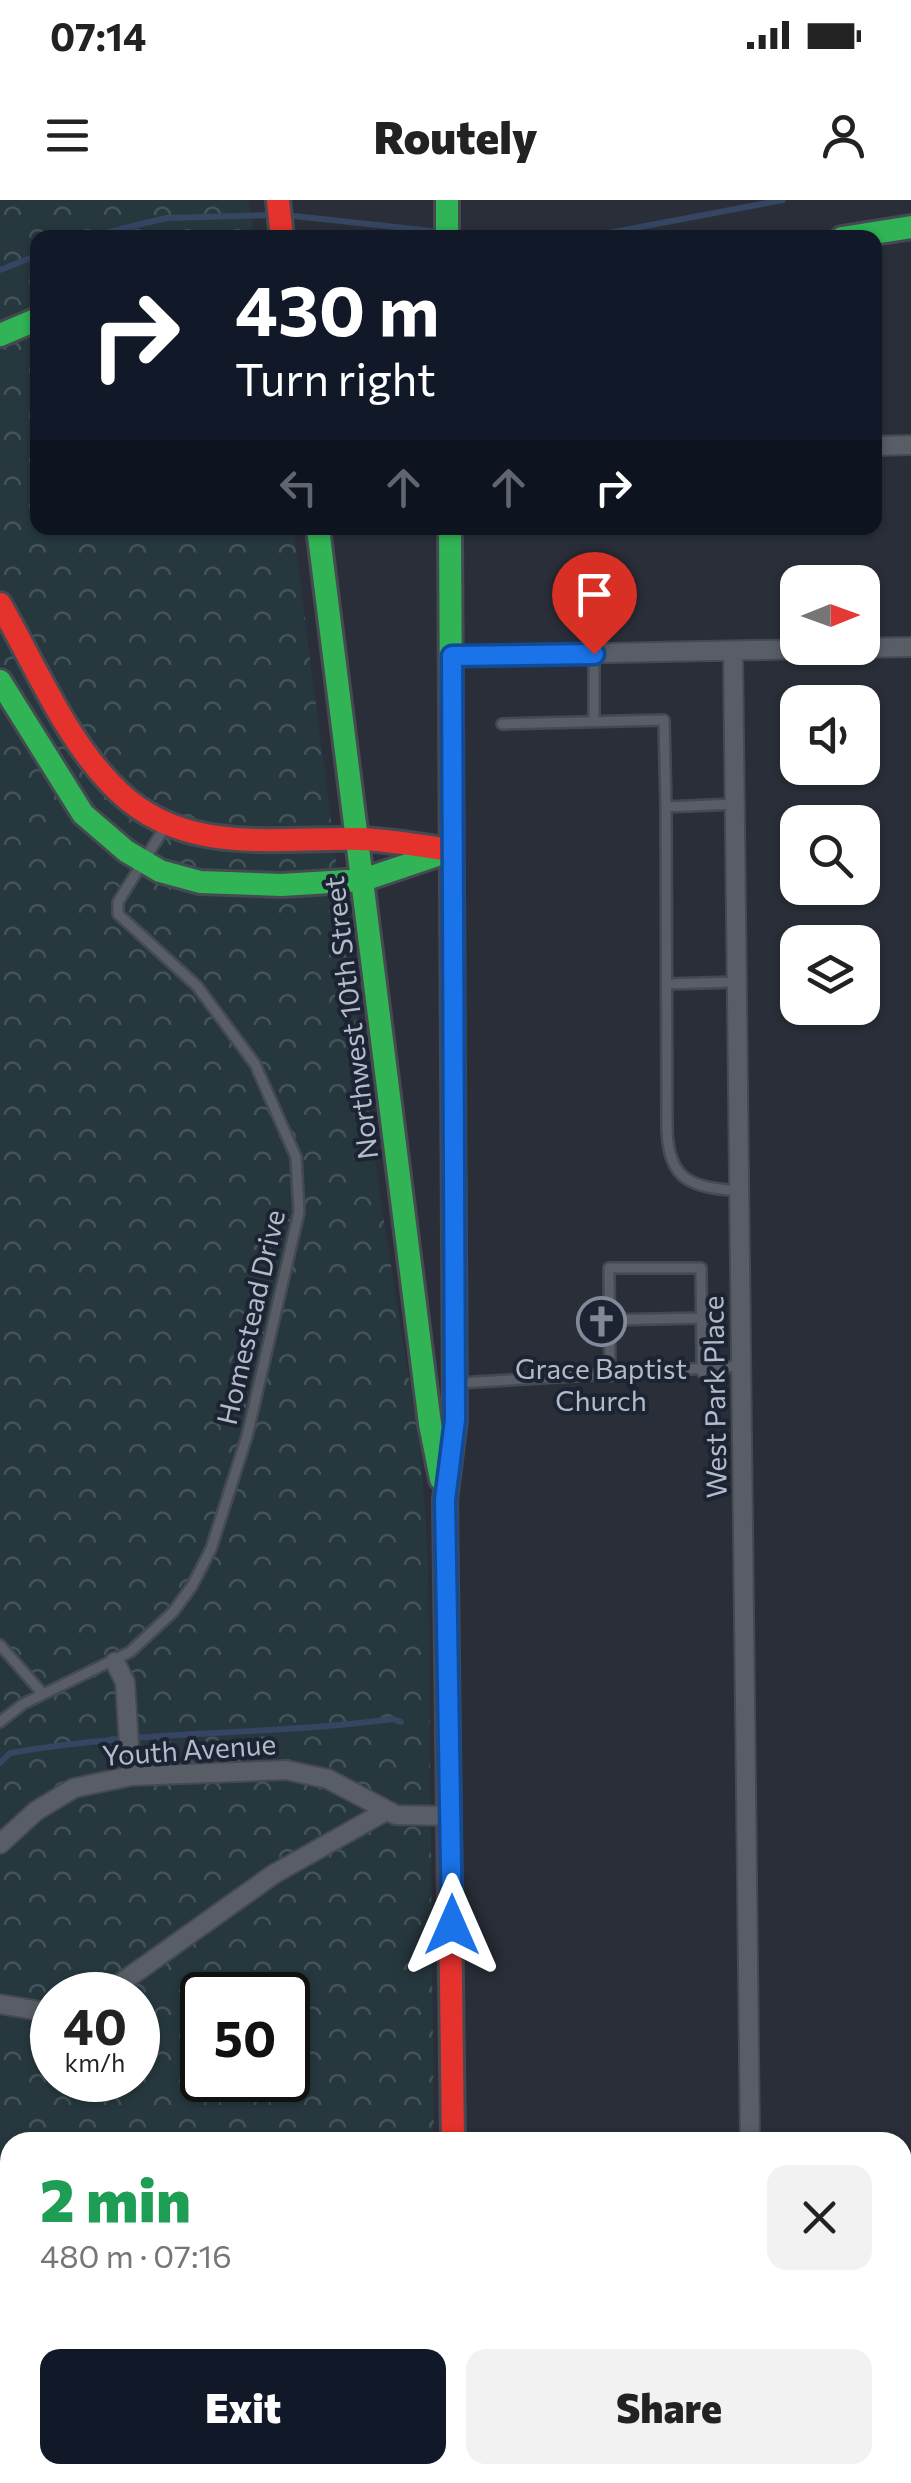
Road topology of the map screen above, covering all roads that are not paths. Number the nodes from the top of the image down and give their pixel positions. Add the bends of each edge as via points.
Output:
1 (278, 200) edge
2 (447, 200) edge
3 (911, 227) edge
4 (281, 230) edge
5 (447, 230) edge
6 (882, 232) edge
7 (30, 323) edge
8 (0, 335) edge
9 (882, 446) edge
10 (911, 446) edge
11 (319, 535) edge
12 (450, 535) edge
13 (0, 604) edge
14 (911, 647) edge
15 (734, 651) junction
16 (594, 654) junction
17 (452, 656) junction
18 (0, 681) edge
19 (594, 722) junction
20 (502, 724) dead end
21 (735, 804) junction
22 (666, 808) junction
23 (166, 826) junction
24 (358, 838) junction
25 (451, 850) junction
26 (143, 863) junction
27 (363, 880) junction
28 (737, 982) junction
29 (667, 984) junction
30 (740, 1191) junction
31 (700, 1318) junction
32 (610, 1320) junction
33 (741, 1366) junction
34 (702, 1372) junction
35 (610, 1376) junction
36 (455, 1383) junction
37 (445, 1500) junction
38 (0, 1645) edge
39 (115, 1662) junction
40 (42, 1694) junction
41 (0, 1722) edge
42 (131, 1776) junction
43 (386, 1811) junction
44 (451, 1816) junction
45 (0, 1844) edge
46 (136, 1972) edge
47 (0, 2004) edge
48 (30, 2010) edge
49 (453, 2132) edge
50 (750, 2132) edge

1 - 4 main road
2 - 5 main road
3 - 6 main road
7 - 8 main road
9 - 10 street
11 - 24 main road, Northwest 10th Street
12 - 17 main road, Northwest 10th Street
13 - 23 main road via 96,763 118,791
14 - 15 street
15 - 16 street
15 - 21 street, West Park Place
16 - 17 street
16 - 19 lane
17 - 25 main road, Northwest 10th Street
18 - 26 main road via 84,814
19 - 20 lane
19 - 22 lane via 664,720
21 - 22 lane
21 - 28 street, West Park Place
22 - 29 lane
23 - 24 main road via 214,840
23 - 26 lane, Homestead Drive
24 - 25 main road
24 - 27 main road, Northwest 10th Street
25 - 27 main road
25 - 36 main road, Northwest 10th Street
26 - 27 main road via 200,882
26 - 39 lane, Homestead Drive via 118,902 118,914 197,986 240,1041 291,1142 301,1192 246,1436 211,1549 173,1612
27 - 37 main road, Northwest 10th Street
28 - 29 lane
28 - 30 street, West Park Place
29 - 30 lane via 670,1161 692,1184
30 - 33 street, West Park Place
31 - 32 lane
31 - 32 lane via 701,1268 609,1268
31 - 34 lane
32 - 35 lane
33 - 34 lane
33 - 50 street, West Park Place
34 - 35 lane
35 - 36 lane
36 - 37 main road, Northwest 10th Street
37 - 44 main road, Northwest 10th Street
38 - 40 lane
39 - 40 lane, Homestead Drive
39 - 42 street via 126,1682
40 - 41 lane, Homestead Drive
42 - 43 street, Youth Avenue via 286,1770 328,1780
42 - 45 street, Youth Avenue via 74,1788
43 - 44 street, Youth Avenue
43 - 46 street via 274,1874
44 - 49 main road, Northwest 10th Street
47 - 48 street

